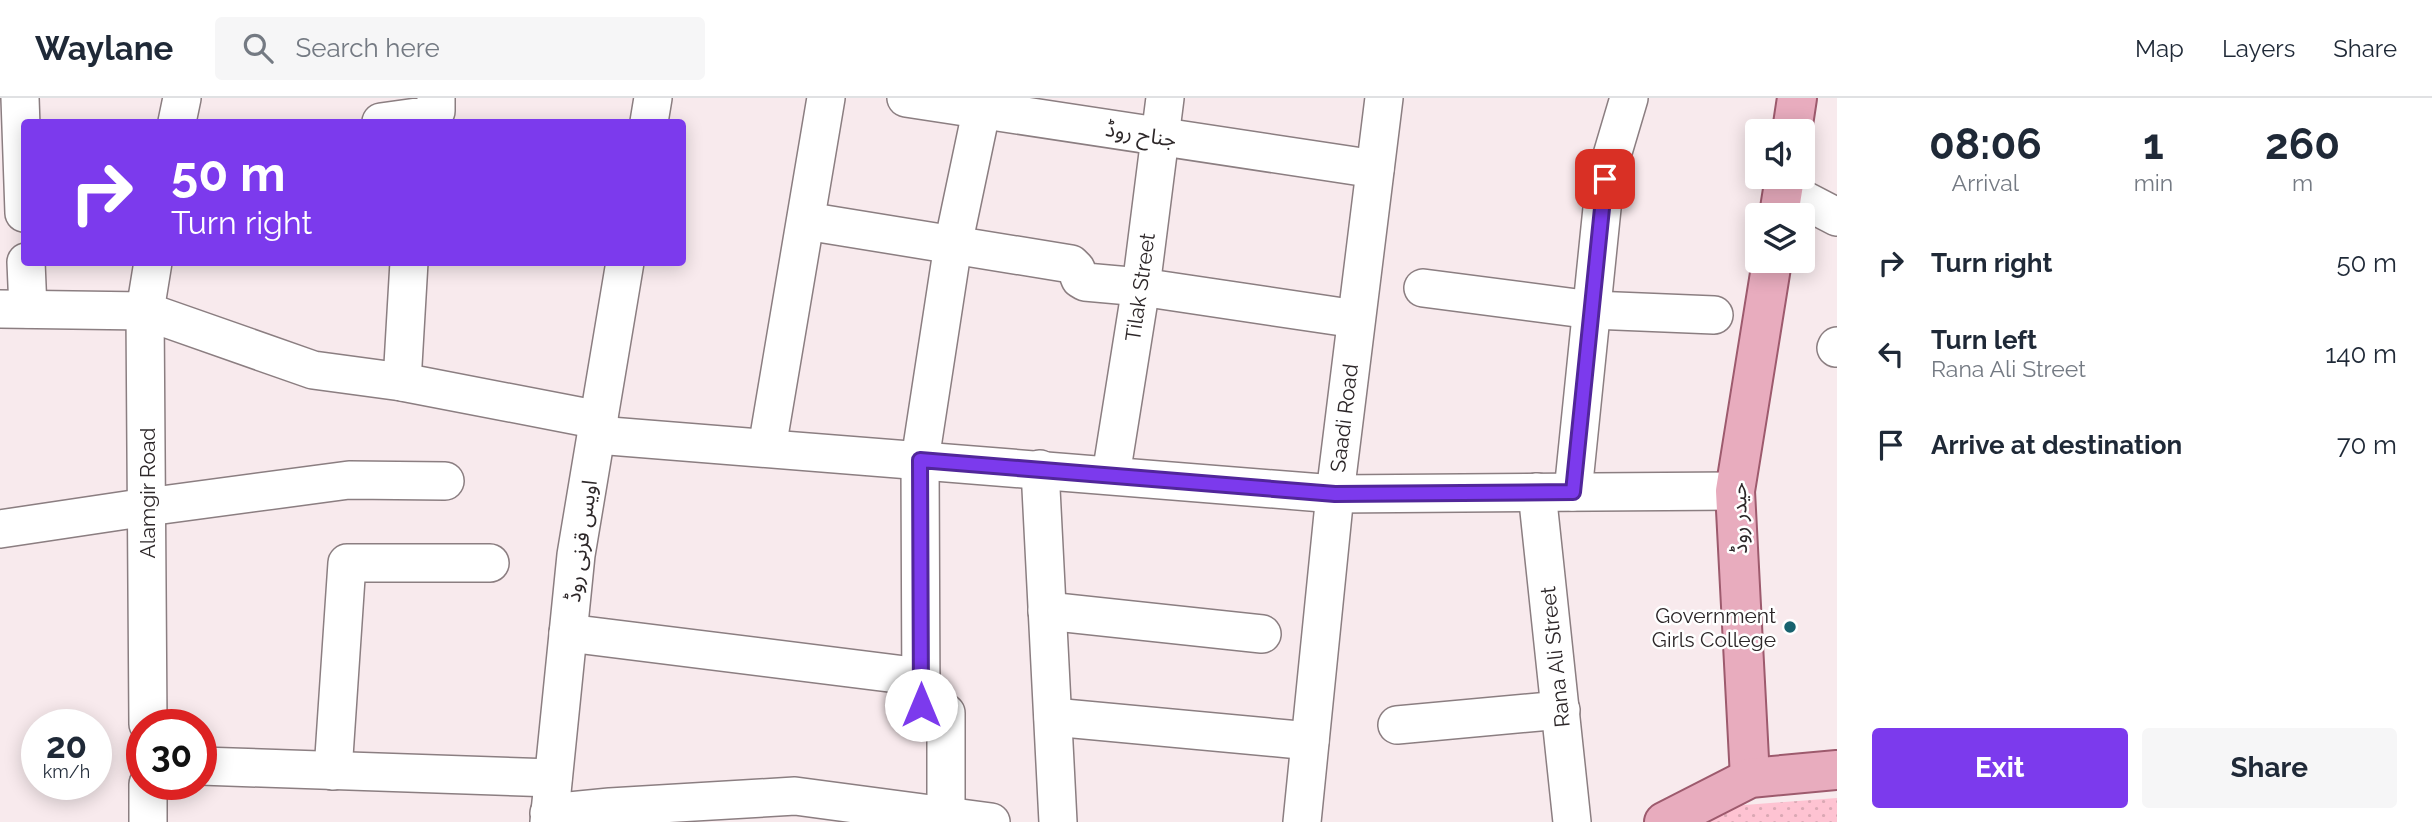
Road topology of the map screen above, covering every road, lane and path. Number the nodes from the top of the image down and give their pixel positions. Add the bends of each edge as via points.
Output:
1 (20, 98) edge
2 (182, 98) edge
3 (653, 98) edge
4 (826, 98) edge
5 (906, 98) edge
6 (1165, 98) edge
7 (1384, 98) edge
8 (1629, 98) edge
9 (1797, 98) edge
10 (983, 104) edge
11 (424, 113) edge
12 (178, 119) edge
13 (395, 119) edge
14 (650, 119) edge
15 (1794, 119) edge
16 (21, 127) edge
17 (1159, 137) junction
18 (1375, 169) junction
19 (1782, 194) edge
20 (1837, 217) edge
21 (806, 221) junction
22 (953, 245) junction
23 (25, 266) edge
24 (152, 266) edge
25 (409, 266) edge
26 (624, 266) edge
27 (1770, 273) edge
28 (1141, 288) junction
29 (1423, 288) dead end
30 (14, 309) edge
31 (1592, 310) junction
32 (145, 311) junction
33 (1714, 315) dead end
34 (1356, 319) junction
35 (402, 382) junction
36 (598, 428) junction
37 (767, 448) junction
38 (920, 460) junction
39 (1040, 469) junction
40 (1111, 475) junction
41 (445, 481) dead end
42 (1735, 491) junction
43 (1555, 492) junction
44 (1335, 494) junction
45 (147, 506) junction
46 (0, 529) edge
47 (490, 563) dead end
48 (1047, 611) junction
49 (568, 633) junction
50 (1262, 634) dead end
51 (921, 677) junction
52 (148, 709) edge
53 (1560, 710) junction
54 (1053, 717) junction
55 (1397, 725) dead end
56 (1310, 741) junction
57 (217, 767) edge
58 (1837, 770) edge
59 (333, 771) junction
60 (1750, 778) junction
61 (148, 800) edge
62 (550, 804) edge
63 (946, 816) junction
64 (148, 822) edge
65 (991, 822) edge
66 (1058, 822) edge
67 (1302, 822) edge
68 (1572, 822) edge
69 (1664, 822) edge

1 - 16 street
2 - 12 street
3 - 14 street
4 - 21 street
5 - 10 street, جناح روڈ
6 - 17 street, Tilak Street
7 - 18 street, Saadi Road
8 - 31 street, Rana Ali Street via 1605,179
9 - 15 main road
10 - 17 street, جناح روڈ
10 - 22 street
11 - 13 street
17 - 18 street, جناح روڈ
17 - 28 street, Tilak Street
18 - 34 street, Saadi Road
19 - 20 street
21 - 22 street
21 - 37 street
22 - 28 street via 1071,264 1085,282
22 - 38 street
23 - 30 street
24 - 32 street, Alamgir Road
25 - 35 street
26 - 36 street, اویس قرنی روڈ
27 - 42 main road, حیدر روڈ
28 - 34 street
28 - 40 street, Tilak Street
29 - 31 street
30 - 32 street
31 - 33 street
31 - 43 street, Rana Ali Street
32 - 35 street via 313,370
32 - 45 street, Alamgir Road
34 - 44 street, Saadi Road
35 - 36 street
36 - 37 street
36 - 49 street, اویس قرنی روڈ
37 - 38 street
38 - 39 street
38 - 51 street
39 - 40 street
39 - 48 street
40 - 44 street
41 - 45 street via 349,480
42 - 43 street
42 - 60 main road, حیدر روڈ
43 - 44 street
43 - 53 street, Rana Ali Street
44 - 56 street, Saadi Road
45 - 46 street
45 - 52 street, Alamgir Road
47 - 59 street via 347,563
48 - 50 street
48 - 54 street
49 - 51 street
49 - 62 street, اویس قرنی روڈ
51 - 63 street via 921,705 946,713
53 - 55 street
53 - 68 street, Rana Ali Street
54 - 56 street
54 - 66 street
56 - 67 street, Saadi Road
57 - 59 street
58 - 60 main road
59 - 62 street
60 - 69 main road
61 - 64 street
62 - 63 street via 610,807 795,796
63 - 65 street

